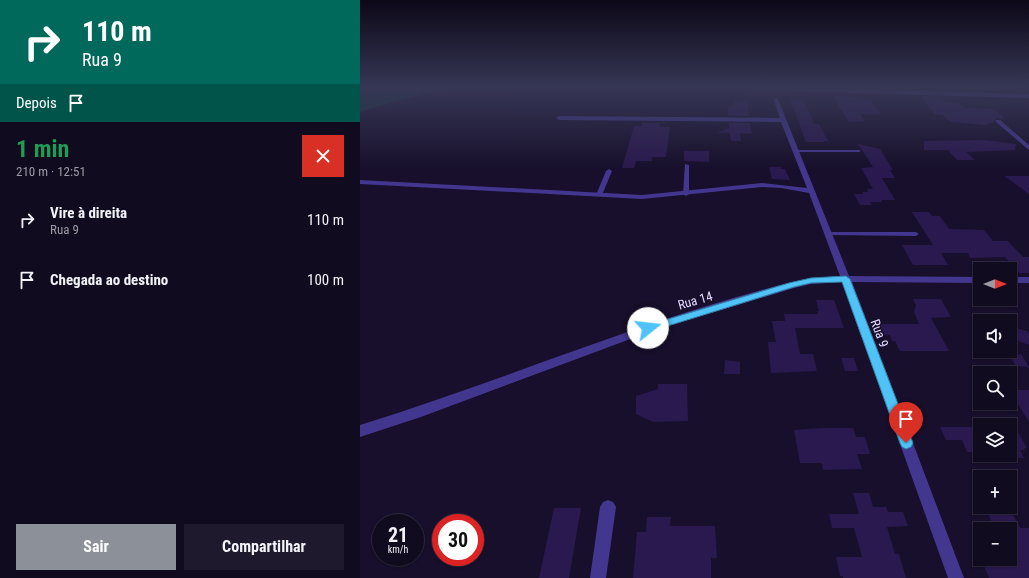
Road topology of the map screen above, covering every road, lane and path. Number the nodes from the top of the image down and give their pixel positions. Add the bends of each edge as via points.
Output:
1 (781, 115) edge
2 (559, 118) dead end
3 (783, 120) junction
4 (998, 121) dead end
5 (1029, 148) edge
6 (796, 151) junction
7 (859, 151) dead end
8 (687, 166) dead end
9 (609, 171) dead end
10 (360, 182) edge
11 (812, 191) junction
12 (686, 194) junction
13 (599, 195) junction
14 (828, 234) junction
15 (916, 234) dead end
16 (846, 279) junction
17 (973, 280) edge
18 (1017, 280) edge
19 (1029, 280) edge
20 (360, 431) edge
21 (608, 507) dead end
22 (598, 578) edge
23 (956, 578) edge

1 - 3 street, Rua 9
2 - 3 street
3 - 6 street, Rua 9
4 - 5 street
6 - 7 lane
6 - 11 street, Rua 9
8 - 12 lane
9 - 13 lane
10 - 13 street
11 - 12 street via 762,185
11 - 14 street, Rua 9
12 - 13 street via 653,197
14 - 15 lane
14 - 16 street, Rua 9
16 - 17 street, Rua 14
16 - 20 street, Rua 14 via 792,285 648,328
16 - 23 street, Rua 9
18 - 19 street
21 - 22 street

